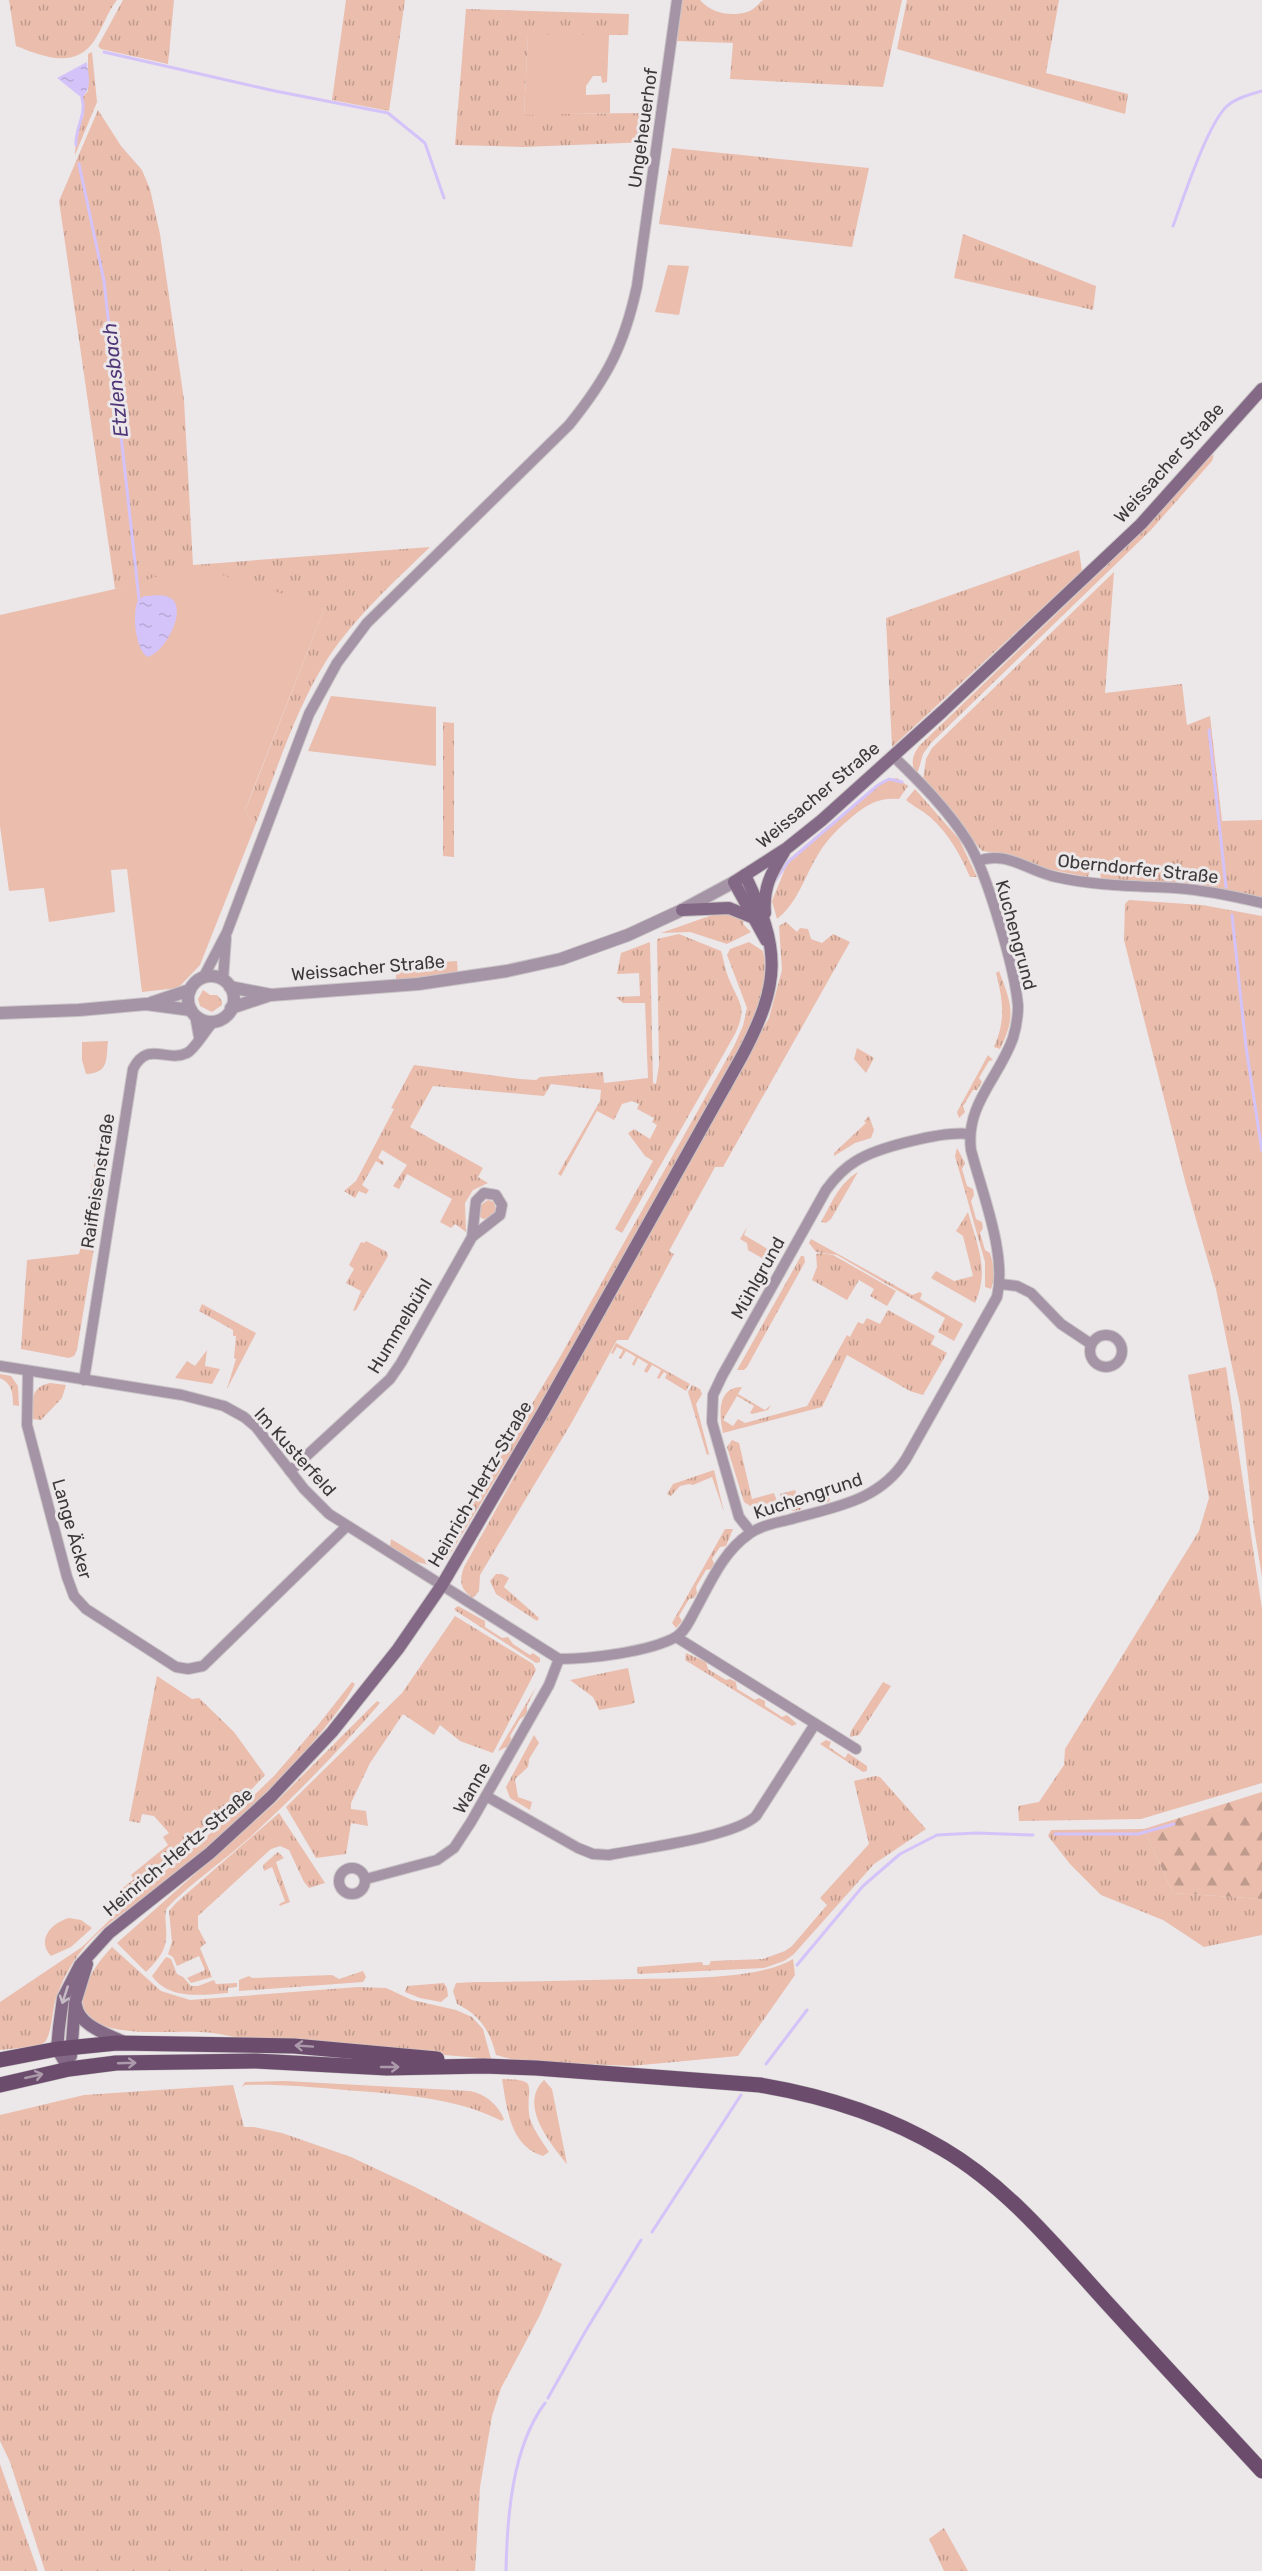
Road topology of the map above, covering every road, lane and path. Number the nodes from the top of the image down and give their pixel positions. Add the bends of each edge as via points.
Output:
1 (677, 0) edge
2 (1262, 389) edge
3 (893, 756) junction
4 (787, 848) junction
5 (978, 861) junction
6 (745, 875) junction
7 (734, 882) junction
8 (1262, 903) edge
9 (682, 910) junction
10 (754, 918) junction
11 (227, 932) junction
12 (769, 932) junction
13 (772, 952) junction
14 (203, 978) junction
15 (227, 984) junction
16 (190, 990) junction
17 (271, 995) junction
18 (146, 1004) junction
19 (231, 1008) junction
20 (0, 1013) edge
21 (193, 1013) junction
22 (214, 1021) junction
23 (199, 1037) junction
24 (969, 1134) junction
25 (472, 1237) dead end
26 (1000, 1284) junction
27 (1091, 1344) dead end
28 (0, 1366) edge
29 (28, 1371) junction
30 (84, 1380) junction
31 (290, 1471) junction
32 (347, 1526) junction
33 (751, 1532) junction
34 (442, 1585) junction
35 (676, 1637) junction
36 (559, 1659) junction
37 (815, 1724) junction
38 (856, 1749) dead end
39 (486, 1796) junction
40 (366, 1879) dead end
41 (94, 1949) junction
42 (75, 2003) junction
43 (125, 2043) junction
44 (73, 2047) junction
45 (57, 2049) junction
46 (0, 2060) edge
47 (484, 2066) junction
48 (69, 2069) junction
49 (0, 2085) edge
50 (1262, 2471) edge

1 - 11 street, Ungeheuerhof via 641,260 627,330 615,358 569,425 368,623 337,663 309,714
2 - 3 main road, Weissacher Straße via 1142,524
3 - 4 main road, Weissacher Straße
3 - 5 street, Kuchengrund via 955,824
4 - 6 main road, Weissacher Straße
4 - 12 main road via 765,888
5 - 8 street, Oberndorfer Straße via 1002,857 1058,878 1197,891
5 - 24 street, Kuchengrund via 1005,948 1018,1016 1011,1041 974,1113
6 - 7 main road, Weissacher Straße
6 - 12 main road, Heinrich-Hertz-Straße
7 - 9 street, Weissacher Straße
7 - 10 main road
9 - 10 main road via 729,908
9 - 17 street, Weissacher Straße via 587,950 507,971 418,984
10 - 13 main road
11 - 14 street
11 - 15 street
12 - 13 main road, Heinrich-Hertz-Straße
13 - 34 main road, Heinrich-Hertz-Straße via 767,1002 752,1036
14 - 15 street, Weissacher Straße via 215,976
14 - 16 street
15 - 17 street, Weissacher Straße
15 - 19 street via 233,997
16 - 18 street
16 - 21 street via 188,999
17 - 19 street, Weissacher Straße
18 - 20 street
18 - 21 street
19 - 22 street, Weissacher Straße
21 - 22 street via 202,1020
21 - 23 street
22 - 23 street, Raiffeisenstraße
23 - 30 street, Raiffeisenstraße via 195,1047 185,1053 148,1053 132,1069
24 - 26 street, Kuchengrund via 996,1244
24 - 33 street, Mühlgrund via 948,1133 876,1152 843,1170 826,1190 722,1376 713,1395 712,1422 739,1517
25 - 31 street, Hummelbühl via 390,1379
26 - 27 street via 1031,1293 1061,1324
26 - 33 street, Kuchengrund via 979,1332 893,1478 880,1489 855,1500
28 - 29 street, Im Kusterfeld
29 - 30 street, Im Kusterfeld
29 - 32 street, Lange Äcker via 27,1425 74,1596 86,1609 176,1667 188,1670 203,1666
30 - 31 street, Im Kusterfeld via 192,1397 224,1406 256,1427
31 - 32 street, Im Kusterfeld via 313,1499
32 - 34 street, Im Kusterfeld
33 - 35 street, Kuchengrund via 726,1555
34 - 36 street
34 - 41 main road, Heinrich-Hertz-Straße via 374,1681 297,1771 241,1826
35 - 36 street via 639,1649
35 - 37 street
36 - 39 street, Wanne via 549,1685
37 - 38 street
37 - 39 street via 756,1815 743,1826 719,1833 597,1855
39 - 40 street, Wanne via 463,1836 444,1856
41 - 42 main road, Heinrich-Hertz-Straße
41 -> 45 main road, Heinrich-Hertz-Straße via 80,1965 63,1998
42 - 43 main road via 77,2013 86,2022
42 - 44 main road, Heinrich-Hertz-Straße
43 - 44 main road
47 -> 43 main road via 294,2046
44 - 45 main road
44 - 48 main road, Heinrich-Hertz-Straße
45 - 46 main road
45 - 48 main road
48 -> 47 main road via 179,2061
47 - 50 main road via 760,2085 846,2104 925,2139 997,2189 1041,2231
49 -> 48 main road

